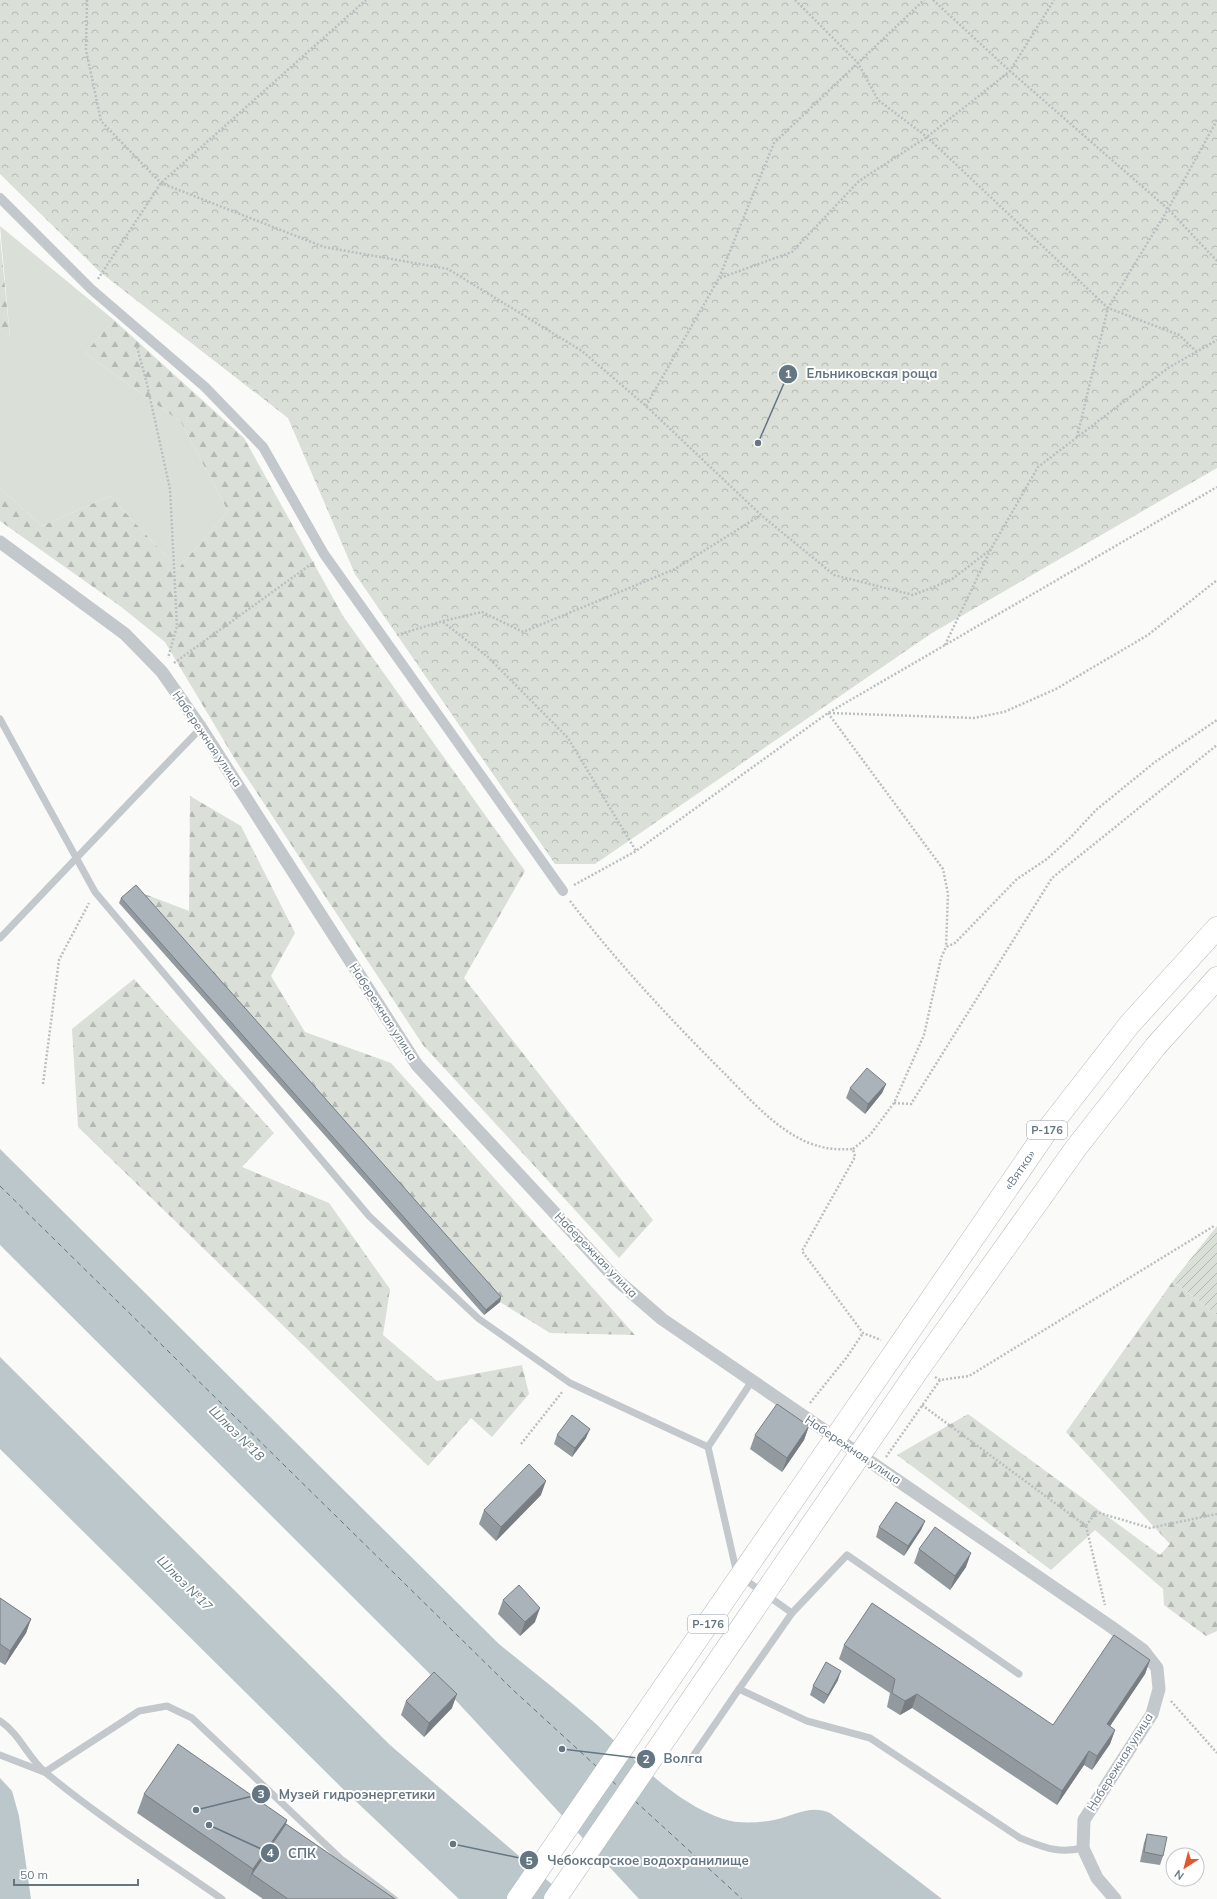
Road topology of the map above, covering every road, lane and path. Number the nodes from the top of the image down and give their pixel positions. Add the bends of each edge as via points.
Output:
1 (87, 0) edge
2 (366, 0) edge
3 (795, 0) edge
4 (924, 0) edge
5 (933, 0) edge
6 (1054, 0) edge
7 (858, 63) junction
8 (1010, 71) junction
9 (1217, 120) edge
10 (927, 138) junction
11 (161, 183) junction
12 (0, 198) edge
13 (1168, 210) junction
14 (1217, 261) edge
15 (719, 278) junction
16 (91, 289) junction
17 (1108, 308) junction
18 (1217, 340) edge
19 (136, 346) dead end
20 (1197, 352) junction
21 (646, 406) junction
22 (1077, 437) junction
23 (1217, 487) edge
24 (761, 514) junction
25 (0, 542) edge
26 (991, 549) junction
27 (324, 554) junction
28 (1217, 580) edge
29 (443, 622) junction
30 (384, 639) junction
31 (945, 645) junction
32 (163, 671) junction
33 (828, 713) junction
34 (0, 719) edge
35 (1217, 720) edge
36 (201, 728) junction
37 (1217, 745) edge
38 (636, 851) junction
39 (563, 891) junction
40 (95, 892) junction
41 (1217, 928) edge
42 (0, 938) edge
43 (946, 947) junction
44 (1217, 978) edge
45 (43, 1084) dead end
46 (894, 1104) junction
47 (854, 1149) junction
48 (1214, 1226) dead end
49 (752, 1381) junction
50 (570, 1383) junction
51 (922, 1405) junction
52 (801, 1415) junction
53 (521, 1444) dead end
54 (708, 1447) junction
55 (878, 1468) junction
56 (1217, 1514) edge
57 (1086, 1526) junction
58 (792, 1613) junction
59 (1110, 1626) junction
60 (1019, 1674) dead end
61 (740, 1689) junction
62 (1160, 1689) junction
63 (0, 1722) edge
64 (1217, 1753) edge
65 (0, 1755) edge
66 (689, 1762) dead end
67 (45, 1772) junction
68 (1083, 1848) junction
69 (222, 1899) edge
70 (394, 1899) edge
71 (518, 1899) edge
72 (555, 1899) edge
73 (1115, 1899) edge

1 - 11 path via 86,50 101,121
2 - 11 path
3 - 7 path
4 - 7 path
5 - 8 path
6 - 8 path
7 - 10 path via 878,100
7 - 15 path via 774,143
8 - 10 path
8 - 13 path
9 - 13 path
10 - 15 path via 860,182 792,252
10 - 17 path
11 - 16 path
11 - 21 path via 324,247 448,269 582,351
12 - 16 street
13 - 14 path
13 - 17 path
15 - 21 path
16 - 27 street via 205,387 263,447
17 - 20 path via 1179,335
17 - 22 path
18 - 20 path
19 - 32 path via 170,489 178,626
20 - 22 path via 1168,368
21 - 24 path
22 - 26 path via 1038,467
23 - 31 path
24 - 26 path via 834,574 913,595 951,580
24 - 29 path via 675,569 523,632 482,612
25 - 32 street, Набережная улица via 125,634
26 - 31 path
27 - 30 street
27 - 32 path
28 - 33 path via 1148,635 1056,689 1004,712 974,718
29 - 30 path
29 - 38 path via 488,657 568,738
30 - 39 street
31 - 33 path
32 - 36 street, Набережная улица
33 - 38 path
33 - 43 path via 943,869 948,894
34 - 40 lane
35 - 43 path via 1155,762 1096,810 1047,859 1017,879 955,943
36 - 42 lane, bridge
36 - 49 street, Набережная улица via 417,1066 617,1280 662,1319
37 - 46 path via 1052,878 911,1104
38 - 39 path
39 - 47 path via 598,937 674,1022 756,1105 781,1127 808,1143 834,1151
40 - 45 path via 59,960
40 - 50 lane via 369,1216 479,1319
41 - 71 highway, «Вятка» / Р-176, bridge via 1129,1026 1048,1129
43 - 46 path via 941,958 924,1035
44 - 72 highway, Р-176, bridge via 1155,1047 1076,1148 920,1366
46 - 47 path via 870,1135
47 - 52 path via 855,1157 802,1251 863,1333
48 - 51 path via 969,1376 940,1380
49 - 52 street, Набережная улица
49 - 54 lane
50 - 53 path
50 - 54 lane
51 - 55 path
51 - 57 path
52 - 55 street, Набережная улица
54 - 58 lane via 737,1574
55 - 59 street, Набережная улица
56 - 57 path via 1150,1528 1096,1512
57 - 59 path
58 - 60 lane via 848,1555
58 - 61 lane
59 - 62 street, Набережная улица via 1148,1656 1157,1668
61 - 66 lane
61 - 68 lane via 807,1721 870,1738 1020,1838 1047,1848 1068,1852
62 - 64 path
62 - 68 street, Набережная улица via 1152,1714 1084,1820
63 - 67 lane via 10,1728
65 - 67 lane
67 - 69 lane via 124,1832
67 - 70 lane via 139,1711 167,1706 192,1718 341,1858
68 - 73 street, Набережная улица via 1097,1878

